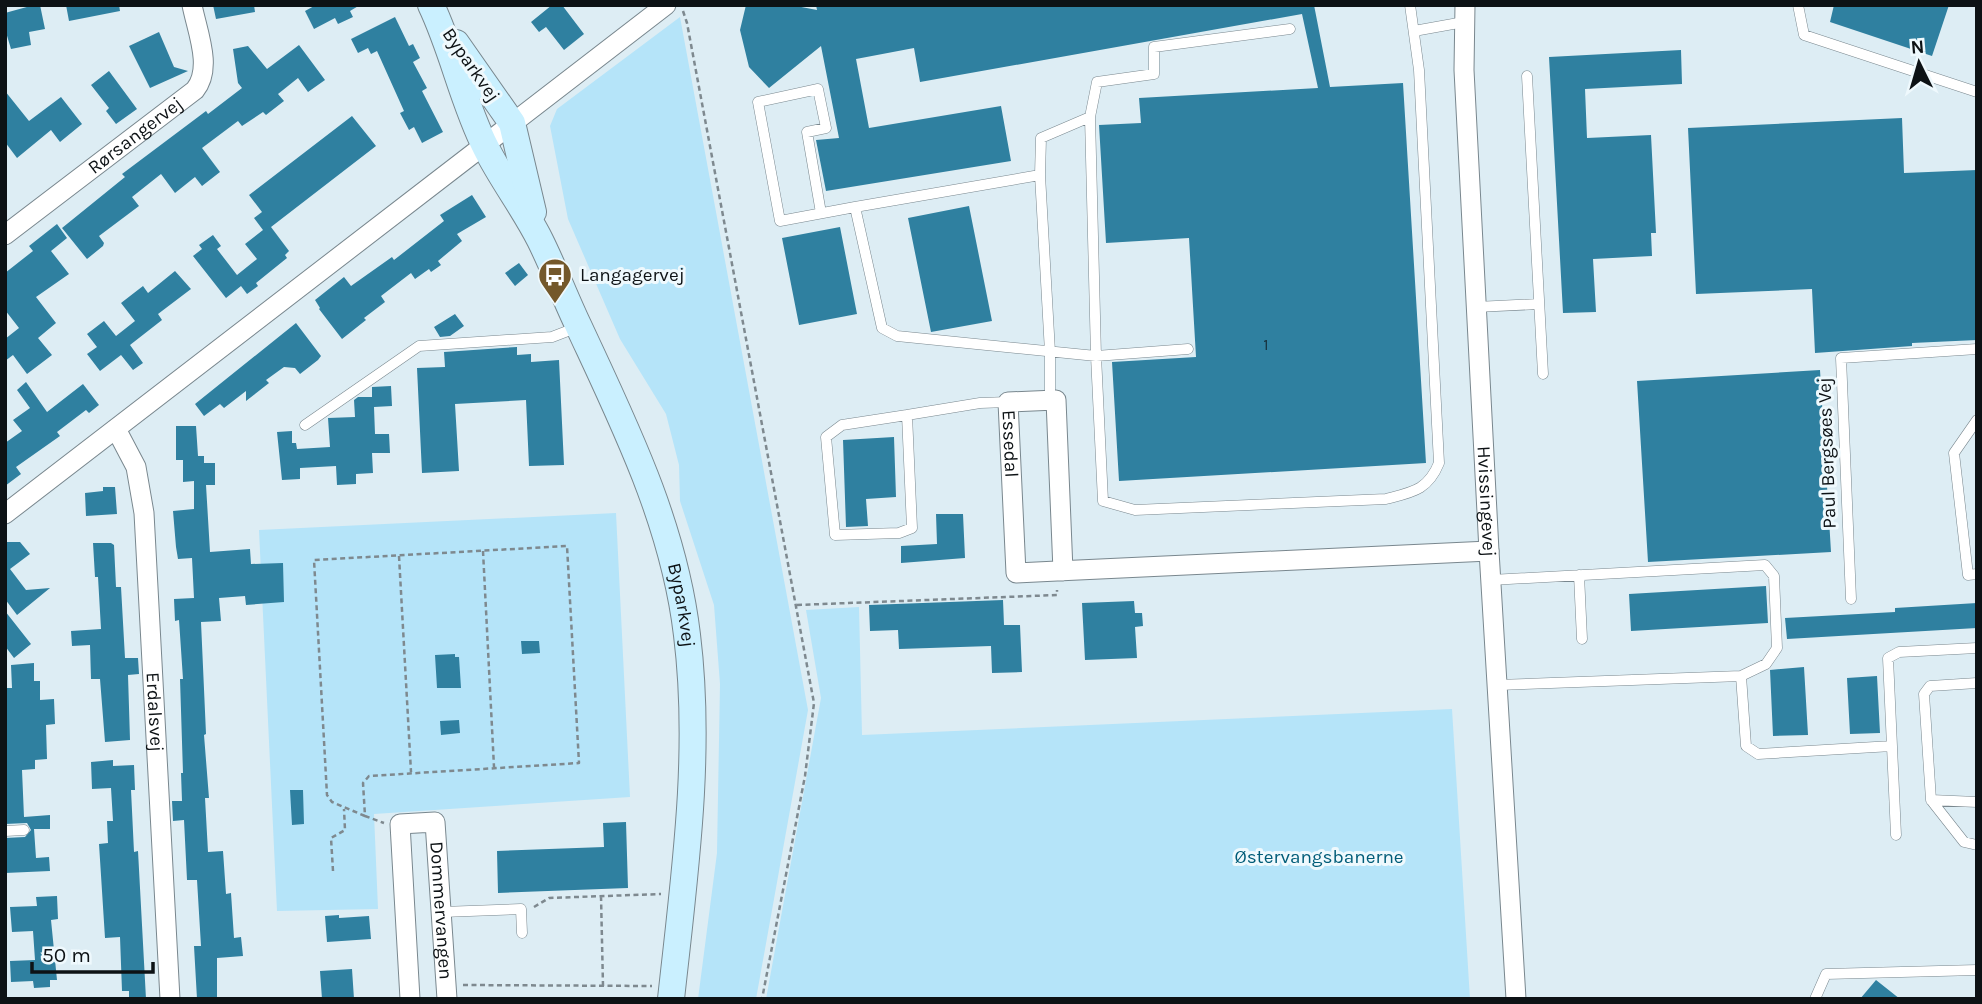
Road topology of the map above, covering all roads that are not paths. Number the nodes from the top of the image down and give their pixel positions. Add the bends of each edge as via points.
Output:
1 (192, 5) edge
2 (666, 5) edge
3 (1410, 5) edge
4 (1798, 5) edge
5 (433, 10) edge
6 (1464, 13) edge
7 (1290, 29) dead end
8 (1414, 32) junction
9 (1527, 76) dead end
10 (1977, 92) edge
11 (1090, 117) junction
12 (512, 123) junction
13 (485, 146) junction
14 (1040, 174) junction
15 (855, 207) junction
16 (821, 213) junction
17 (5, 235) edge
18 (539, 238) junction
19 (1539, 304) junction
20 (1476, 307) junction
21 (579, 327) junction
22 (1188, 349) dead end
23 (1977, 349) edge
24 (1050, 352) junction
25 (1096, 356) junction
26 (1543, 374) dead end
27 (1050, 401) junction
28 (1009, 402) junction
29 (907, 415) junction
30 (1977, 420) edge
31 (305, 425) dead end
32 (116, 429) junction
33 (5, 514) edge
34 (1489, 551) junction
35 (1060, 571) junction
36 (1977, 574) edge
37 (1579, 575) junction
38 (1491, 580) junction
39 (1851, 599) dead end
40 (1582, 639) dead end
41 (1977, 648) edge
42 (1741, 676) junction
43 (1977, 683) edge
44 (1497, 685) junction
45 (1892, 746) junction
46 (1931, 800) junction
47 (1977, 802) edge
48 (24, 830) dead end
49 (5, 831) edge
50 (1896, 835) dead end
51 (1977, 845) edge
52 (442, 912) junction
53 (522, 933) dead end
54 (1977, 970) edge
55 (447, 992) edge
56 (672, 993) edge
57 (170, 999) edge
58 (410, 999) edge
59 (1516, 999) edge
60 (1815, 999) edge

1 - 17 street, Rørsangervej via 204,65 195,90
2 - 12 street
3 - 8 lane
4 - 10 lane via 1804,35
5 - 12 street, Byparkvej
5 - 13 street, Byparkvej
6 - 8 lane
6 - 20 street, Hvissingevej
7 - 11 lane via 1154,47 1154,74 1097,82
8 - 25 lane via 1440,463 1433,478 1418,490 1387,499 1135,510 1103,501
9 - 19 lane
11 - 14 lane via 1041,138
11 - 25 lane
12 - 13 street
12 - 18 street, Byparkvej
13 - 18 street, Byparkvej
13 - 32 street
14 - 15 lane
14 - 24 lane
15 - 16 lane
15 - 24 lane via 882,328 897,336
16 - 16 lane via 780,221 758,102 818,89 826,128 807,132
18 - 21 street, Byparkvej
19 - 20 lane
19 - 26 lane
20 - 34 street, Hvissingevej
21 - 31 lane via 552,337 419,346
21 - 56 street, Byparkvej via 648,477 677,576 687,634 689,822
22 - 25 lane
23 - 39 lane, Paul Bergsøes Vej via 1841,358
24 - 25 lane
24 - 27 lane
27 - 28 street, Essedal
27 - 35 street via 1056,400
28 - 29 lane
28 - 35 street, Essedal via 1016,573
29 - 29 lane via 912,528 900,533 835,535 826,437 842,425
30 - 36 lane via 1954,453 1968,575
32 - 33 street
32 - 57 street, Erdalsvej via 136,467 144,513
34 - 35 street, Essedal
34 - 38 street, Hvissingevej
37 - 38 lane
37 - 40 lane
37 - 42 lane via 1765,565 1774,576 1777,648 1766,664
38 - 44 street, Hvissingevej
41 - 45 lane via 1899,652 1888,659
42 - 44 lane
42 - 45 lane via 1746,746 1758,754
43 - 46 lane via 1930,686 1924,694
44 - 59 street, Hvissingevej
45 - 50 lane
46 - 47 lane
46 - 51 lane via 1964,842
48 - 49 lane
52 - 53 lane via 521,909
52 - 55 street, Dommervangen
52 - 58 street, Dommervangen via 435,822 400,824
54 - 60 lane via 1826,974

